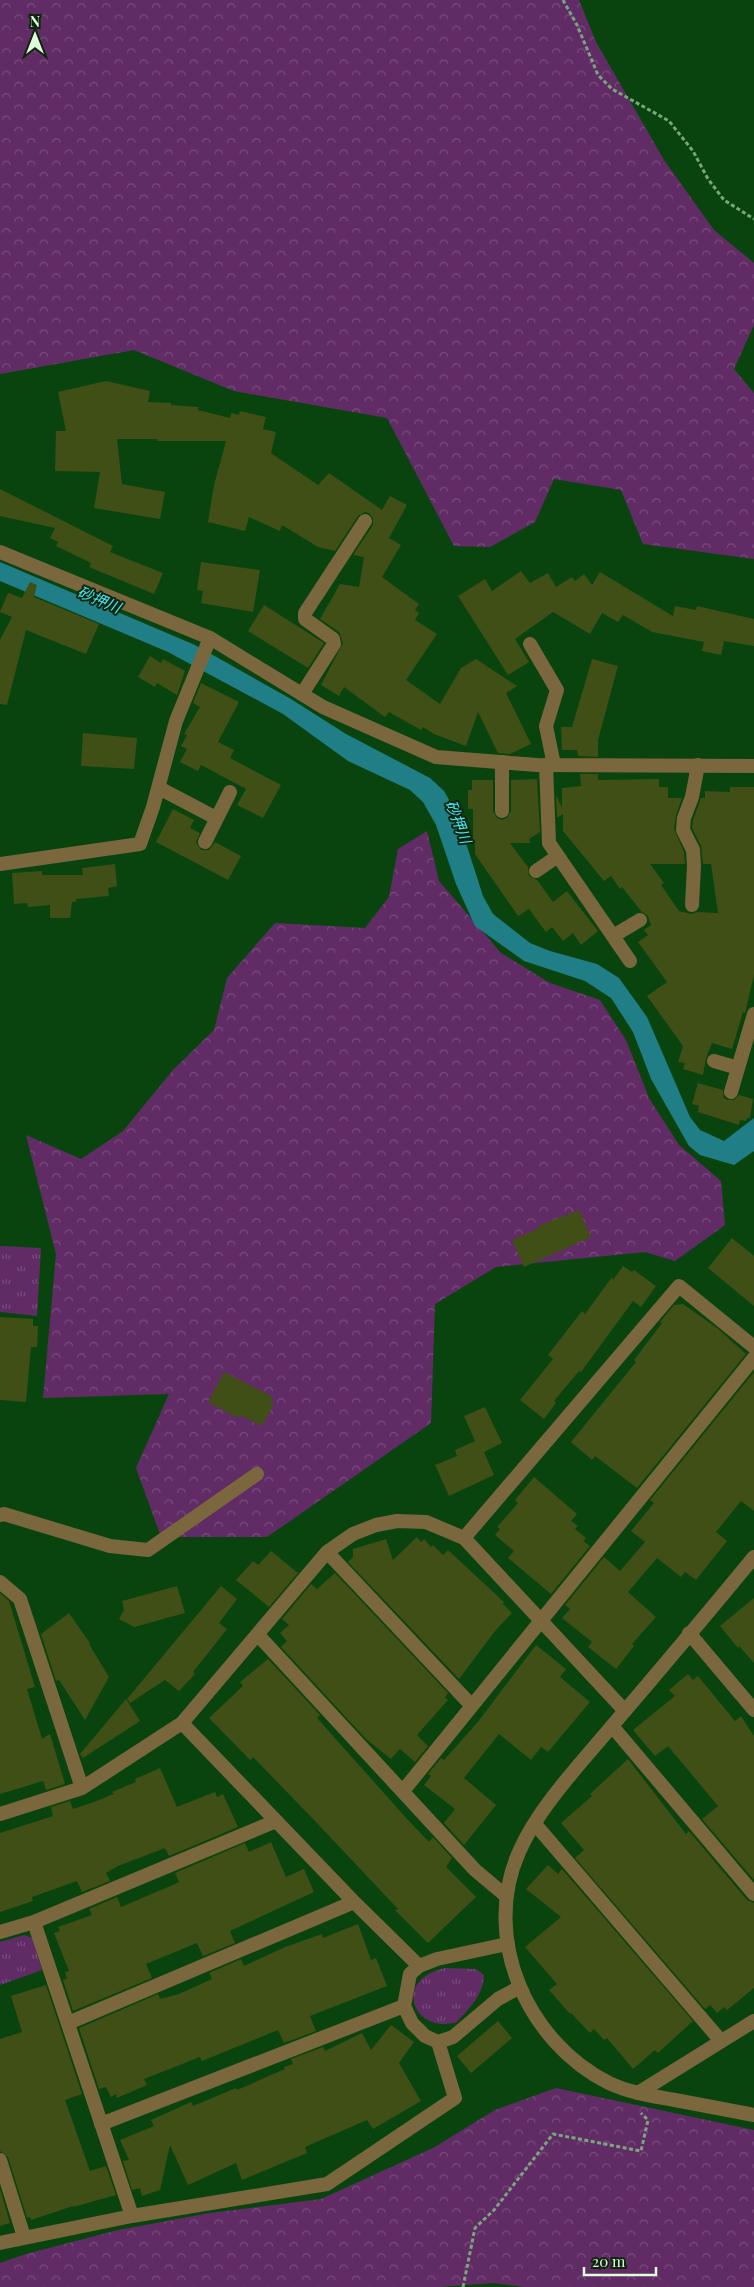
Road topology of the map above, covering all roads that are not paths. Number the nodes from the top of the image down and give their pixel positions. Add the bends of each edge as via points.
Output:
1 (365, 521) dead end
2 (0, 552) edge
3 (210, 638) junction
4 (530, 644) dead end
5 (302, 694) junction
6 (502, 762) junction
7 (550, 765) junction
8 (698, 765) junction
9 (754, 766) edge
10 (159, 788) junction
11 (230, 792) dead end
12 (502, 811) dead end
13 (216, 818) junction
14 (205, 842) dead end
15 (558, 856) junction
16 (0, 864) edge
17 (536, 871) dead end
18 (692, 905) dead end
19 (640, 920) dead end
20 (613, 936) junction
21 (630, 961) dead end
22 (754, 1014) edge
23 (714, 1061) dead end
24 (738, 1068) junction
25 (731, 1092) dead end
26 (754, 1347) edge
27 (754, 1358) edge
28 (257, 1474) dead end
29 (0, 1515) edge
30 (464, 1538) junction
31 (327, 1552) junction
32 (754, 1557) edge
33 (0, 1582) edge
34 (541, 1621) junction
35 (689, 1633) junction
36 (258, 1635) junction
37 (472, 1705) junction
38 (754, 1710) edge
39 (625, 1711) junction
40 (182, 1723) junction
41 (612, 1726) junction
42 (82, 1788) junction
43 (402, 1791) junction
44 (0, 1814) edge
45 (276, 1821) junction
46 (535, 1824) junction
47 (754, 1894) edge
48 (506, 1896) junction
49 (354, 1902) junction
50 (34, 1922) junction
51 (0, 1932) edge
52 (507, 1944) junction
53 (419, 1966) junction
54 (520, 1987) junction
55 (404, 2006) junction
56 (754, 2021) edge
57 (68, 2023) junction
58 (721, 2041) junction
59 (438, 2042) junction
60 (638, 2093) junction
61 (754, 2115) edge
62 (101, 2124) junction
63 (0, 2160) edge
64 (132, 2216) junction
65 (24, 2236) junction
66 (0, 2243) edge

1 - 5 street via 305,612 305,619 333,639 334,644
2 - 3 street
3 - 5 street
3 - 10 street via 176,721
4 - 7 street via 557,690 546,726
5 - 6 street via 323,707 436,757
6 - 7 street
6 - 12 street
7 - 8 street
7 - 15 street via 549,843
8 - 9 street
8 - 18 street via 683,830 693,850
10 - 13 street
10 - 16 street via 140,844
11 - 13 street
13 - 14 street
15 - 17 street
15 - 20 street
19 - 20 street
20 - 21 street
22 - 24 street
23 - 24 street
24 - 25 street
26 - 30 street via 679,1286
27 - 34 street
28 - 29 street via 148,1550 110,1546
30 - 31 street via 426,1522 396,1521 353,1534
30 - 34 street
31 - 36 street
31 - 37 street
32 - 35 street
33 - 42 street via 20,1599
34 - 37 street
34 - 39 street
35 - 38 street
35 - 39 street
36 - 40 street
36 - 43 street
37 - 43 street
39 - 41 street
40 - 42 street
40 - 45 street
41 - 46 street
41 - 47 street
42 - 44 street
43 - 48 street via 475,1870
45 - 49 street
45 - 50 street
46 - 48 street via 519,1852
46 - 58 street
48 - 52 street
49 - 53 street
49 - 57 street
50 - 51 street
50 - 57 street
52 - 53 street
52 - 54 street
53 - 55 street via 410,1974
54 - 59 street via 498,1999 453,2037
54 - 60 street via 540,2023 568,2053 610,2084
55 - 59 street via 412,2023 425,2036
55 - 62 street
56 - 58 street
57 - 62 street
58 - 60 street
59 - 64 street via 455,2098 327,2184
60 - 61 street
62 - 64 street
63 - 65 street
64 - 65 street
65 - 66 street

